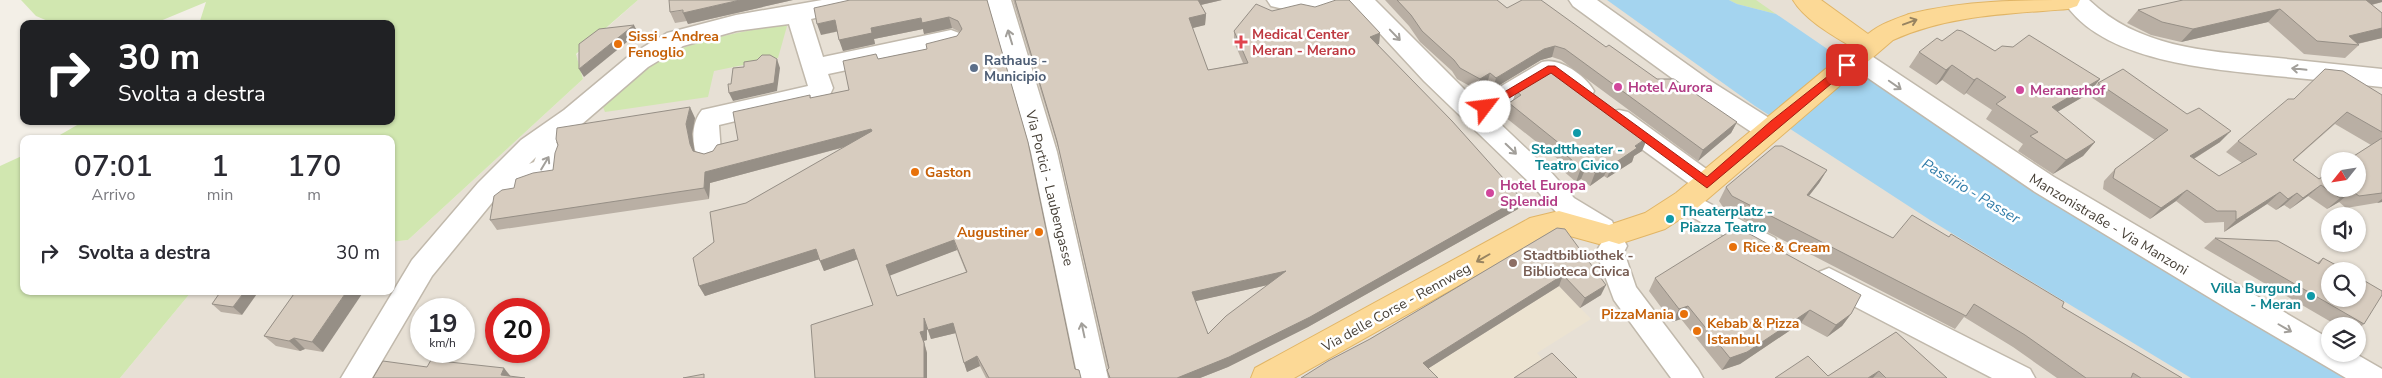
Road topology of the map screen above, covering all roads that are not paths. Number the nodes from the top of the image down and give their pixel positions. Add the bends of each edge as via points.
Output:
1 (858, 0) edge
2 (999, 0) edge
3 (1279, 0) edge
4 (1336, 0) edge
5 (1361, 0) edge
6 (1581, 0) edge
7 (1805, 0) edge
8 (2068, 0) edge
9 (2074, 0) edge
10 (797, 14) junction
11 (951, 39) edge
12 (1858, 55) junction
13 (813, 68) junction
14 (2382, 78) edge
15 (1474, 114) junction
16 (1771, 127) junction
17 (708, 153) edge
18 (1707, 184) junction
19 (1686, 201) junction
20 (1608, 235) junction
21 (1786, 257) edge
22 (1810, 270) edge
23 (1298, 371) edge
24 (356, 378) edge
25 (1093, 378) edge
26 (1266, 378) edge
27 (1688, 378) edge
28 (2018, 378) edge
29 (2372, 378) edge

1 - 10 street
25 -> 2 street, Via Portici - Laubengasse via 1044,152
3 - 4 street via 1313,8
5 -> 15 street
6 - 16 street via 1700,86
7 - 12 main road via 1834,23
12 -> 8 main road via 1897,27 1937,15
14 -> 9 street via 2211,60 2159,50 2127,39 2086,13
10 - 13 street
10 - 24 street via 736,23 675,39 639,61 573,118 530,146 487,190 422,268
11 - 13 lane
12 - 16 main road
12 -> 29 street, Manzonistraße - Via Manzoni via 1994,154
13 - 17 street via 821,88 816,96 711,117 706,122
15 - 18 street via 1551,68
15 -> 20 street via 1565,205
16 - 18 main road
18 - 19 main road
19 - 20 main road via 1655,221
19 - 21 street
20 -> 23 main road, Via delle Corse - Rennweg via 1559,222 1540,226
20 - 27 street via 1610,252 1624,292
22 - 28 street
23 - 26 main road, Via delle Corse - Rennweg

